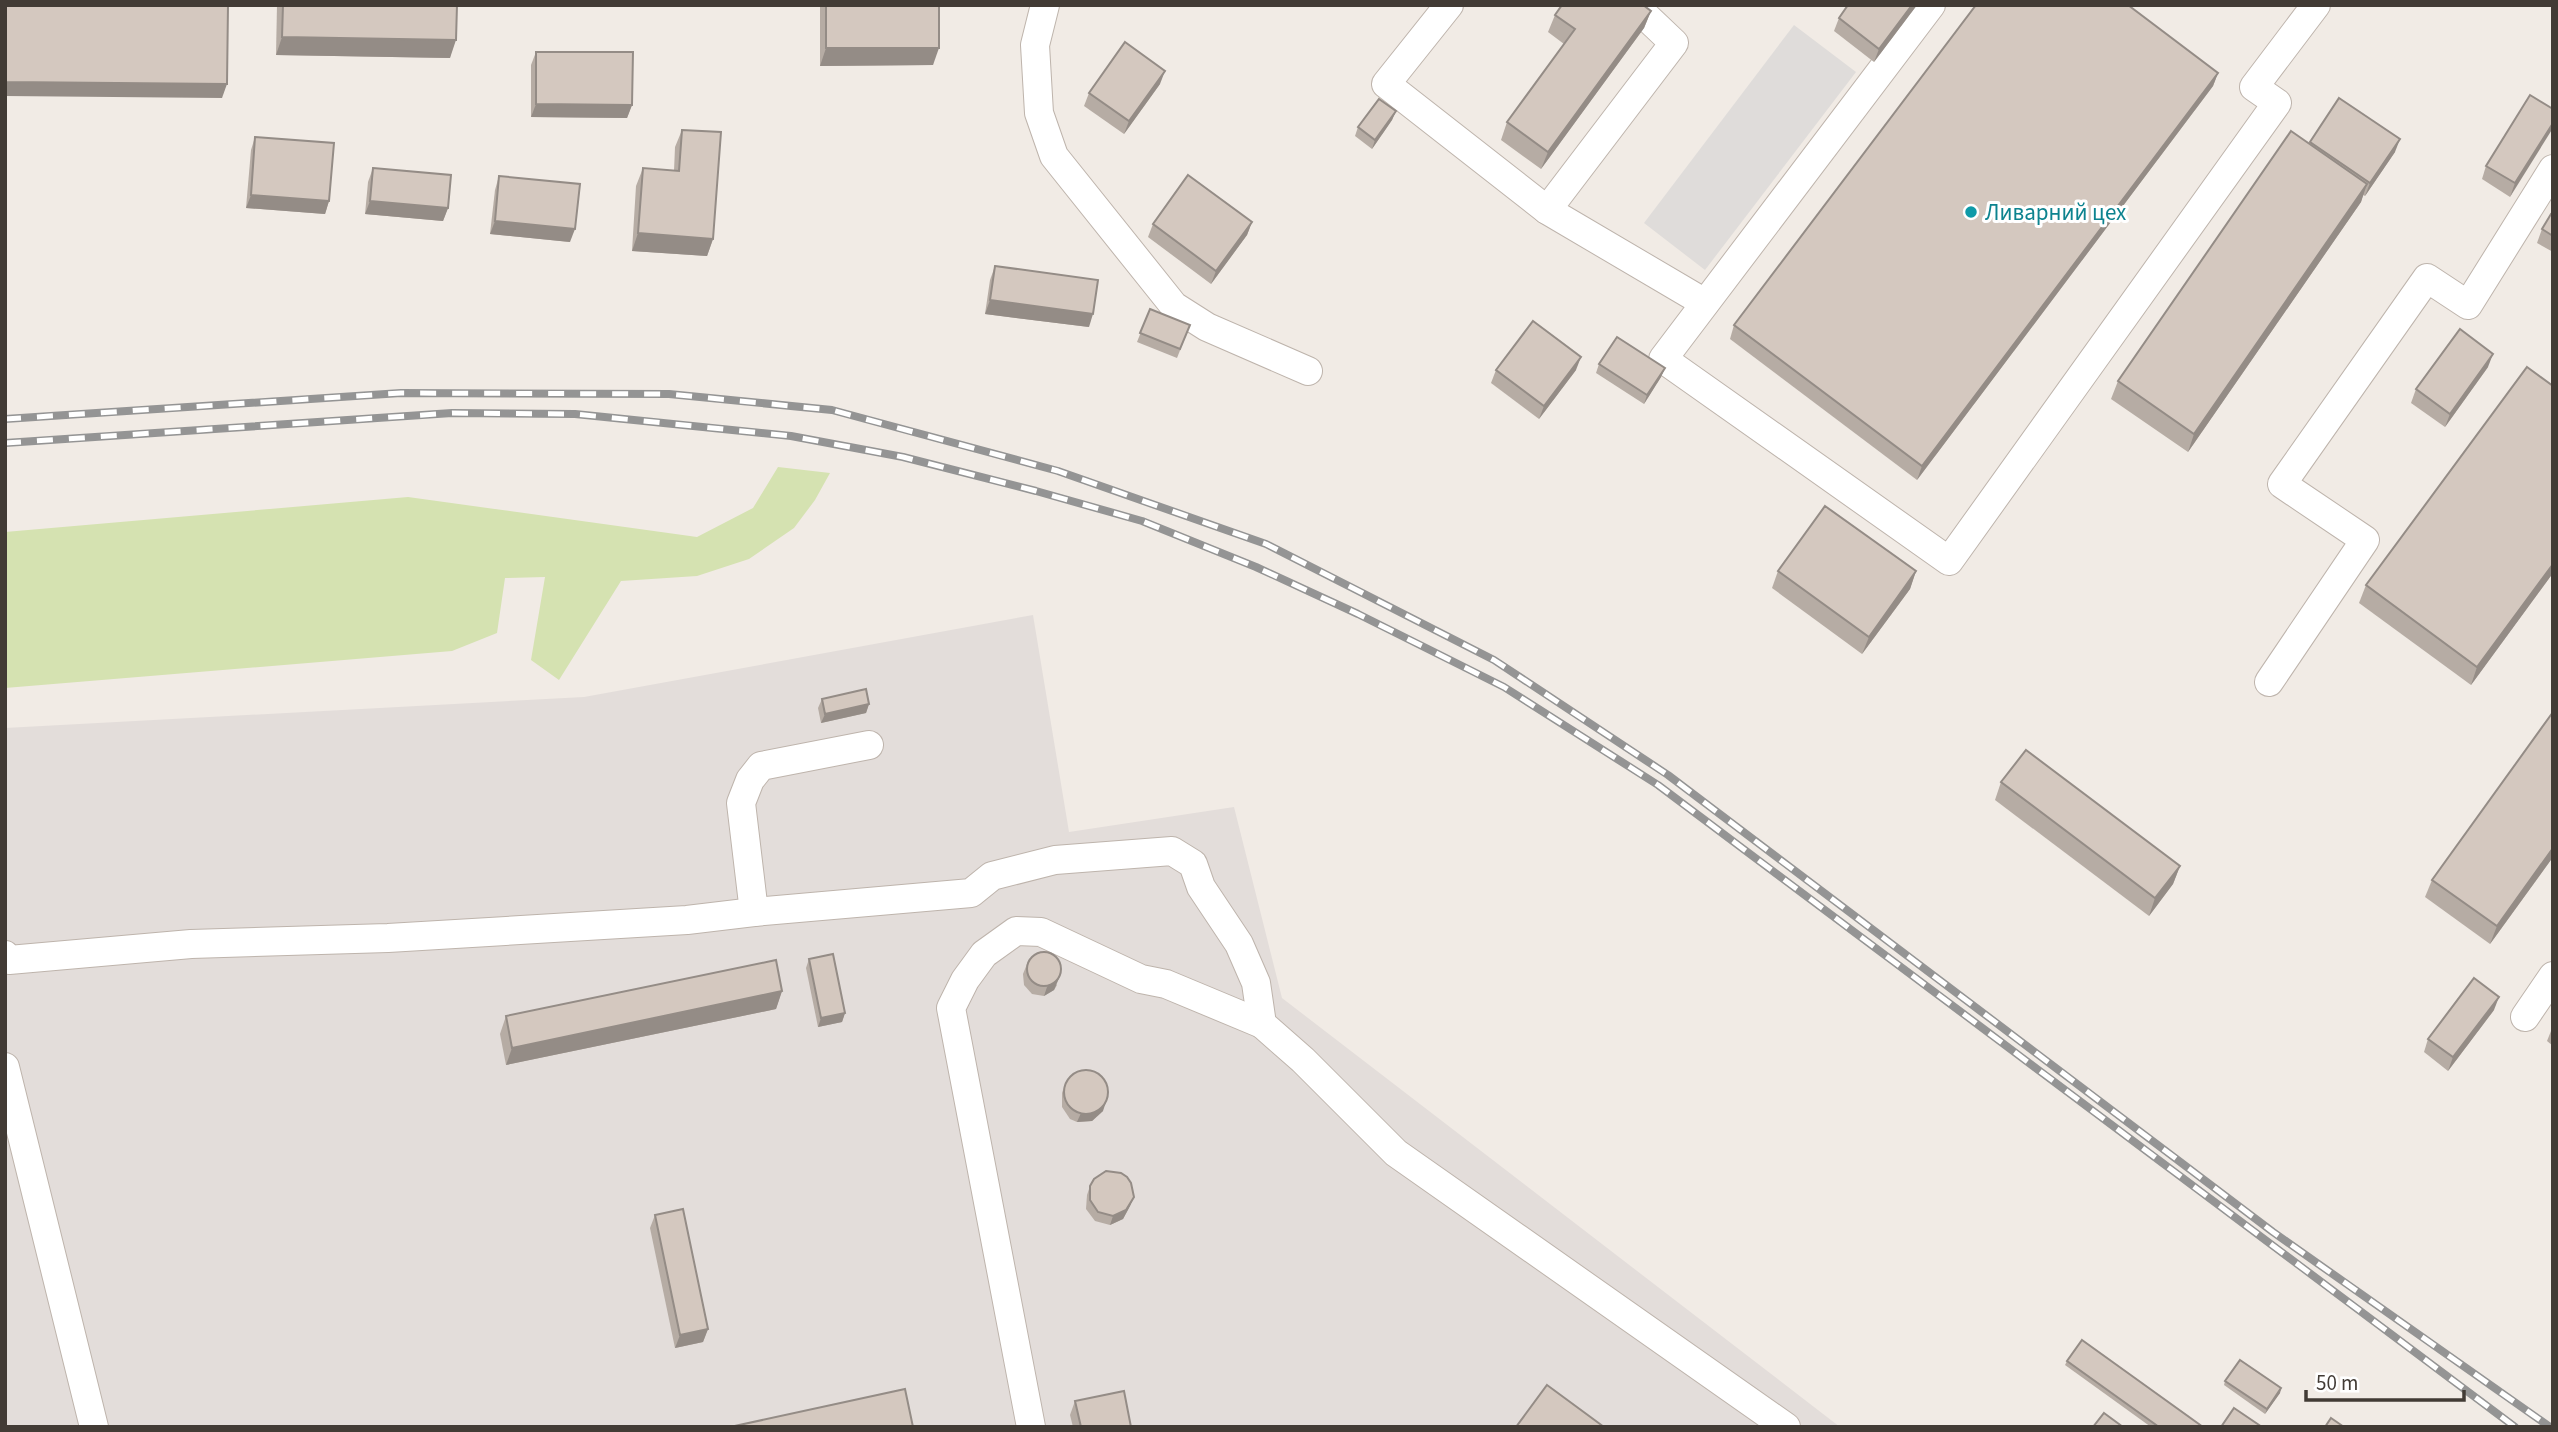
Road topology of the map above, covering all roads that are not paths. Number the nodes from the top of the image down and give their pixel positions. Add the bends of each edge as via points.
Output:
1 (1045, 5) edge
2 (1449, 5) edge
3 (1634, 5) edge
4 (1931, 5) edge
5 (2316, 5) edge
6 (2553, 169) edge
7 (1548, 209) junction
8 (1705, 303) junction
9 (1308, 370) dead end
10 (2269, 682) dead end
11 (869, 745) dead end
12 (754, 912) junction
13 (5, 955) edge
14 (2553, 976) edge
15 (2525, 1017) dead end
16 (1262, 1024) junction
17 (5, 1067) edge
18 (94, 1427) edge
19 (1031, 1427) edge
20 (1786, 1427) edge

1 - 9 lane via 1035,45 1039,113 1054,156 1174,306 1207,327
2 - 7 lane via 1386,84
3 - 7 lane via 1674,43
4 - 8 lane
5 - 8 lane via 2254,87 2277,103 1949,561 1663,359
6 - 10 lane via 2468,305 2427,278 2282,484 2365,540
7 - 8 lane
11 - 12 lane via 761,766 750,780 741,803
12 - 13 lane via 401,937 191,944 9,960
12 - 16 lane via 971,893 992,876 1055,860 1172,851 1193,864 1201,887 1239,944 1256,983
14 - 15 lane
16 - 19 lane via 1166,984 1141,979 1041,932 1016,931 984,954 965,980 951,1009
16 - 20 lane via 1396,1153
17 - 18 lane

